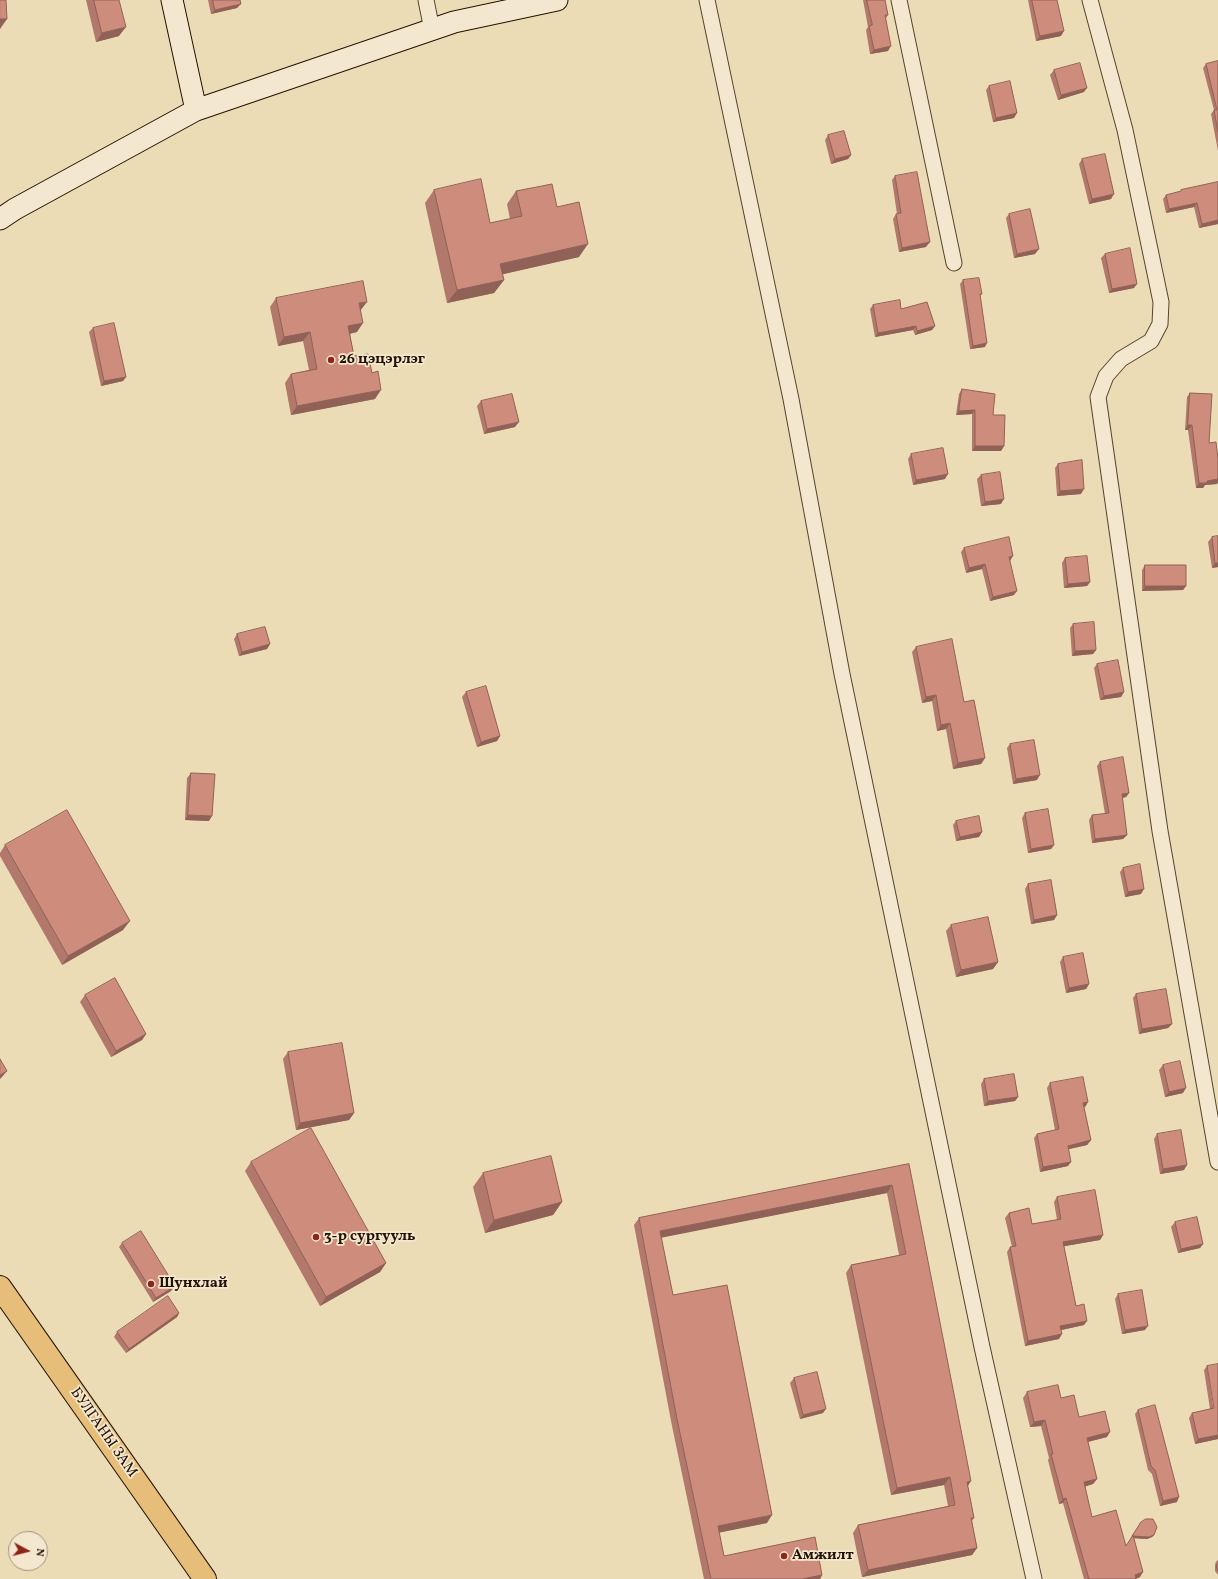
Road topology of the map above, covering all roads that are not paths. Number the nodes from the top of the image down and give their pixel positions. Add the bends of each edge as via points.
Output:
1 (172, 0) edge
2 (426, 0) edge
3 (558, 0) edge
4 (707, 0) edge
5 (899, 0) edge
6 (1090, 0) edge
7 (432, 30) junction
8 (196, 110) junction
9 (0, 219) edge
10 (954, 263) dead end
11 (1218, 1162) edge
12 (0, 1287) edge
13 (205, 1579) edge
14 (1034, 1579) edge

1 - 8 main road
2 - 7 street
3 - 7 main road via 454,22
4 - 14 street via 791,399 845,689 982,1347
5 - 10 street
6 - 11 street via 1125,130 1161,302 1160,324 1151,341 1121,359 1106,376 1098,397 1160,831
7 - 8 main road
8 - 9 main road
12 - 13 highway, БУЛГАНЫ ЗАМ

